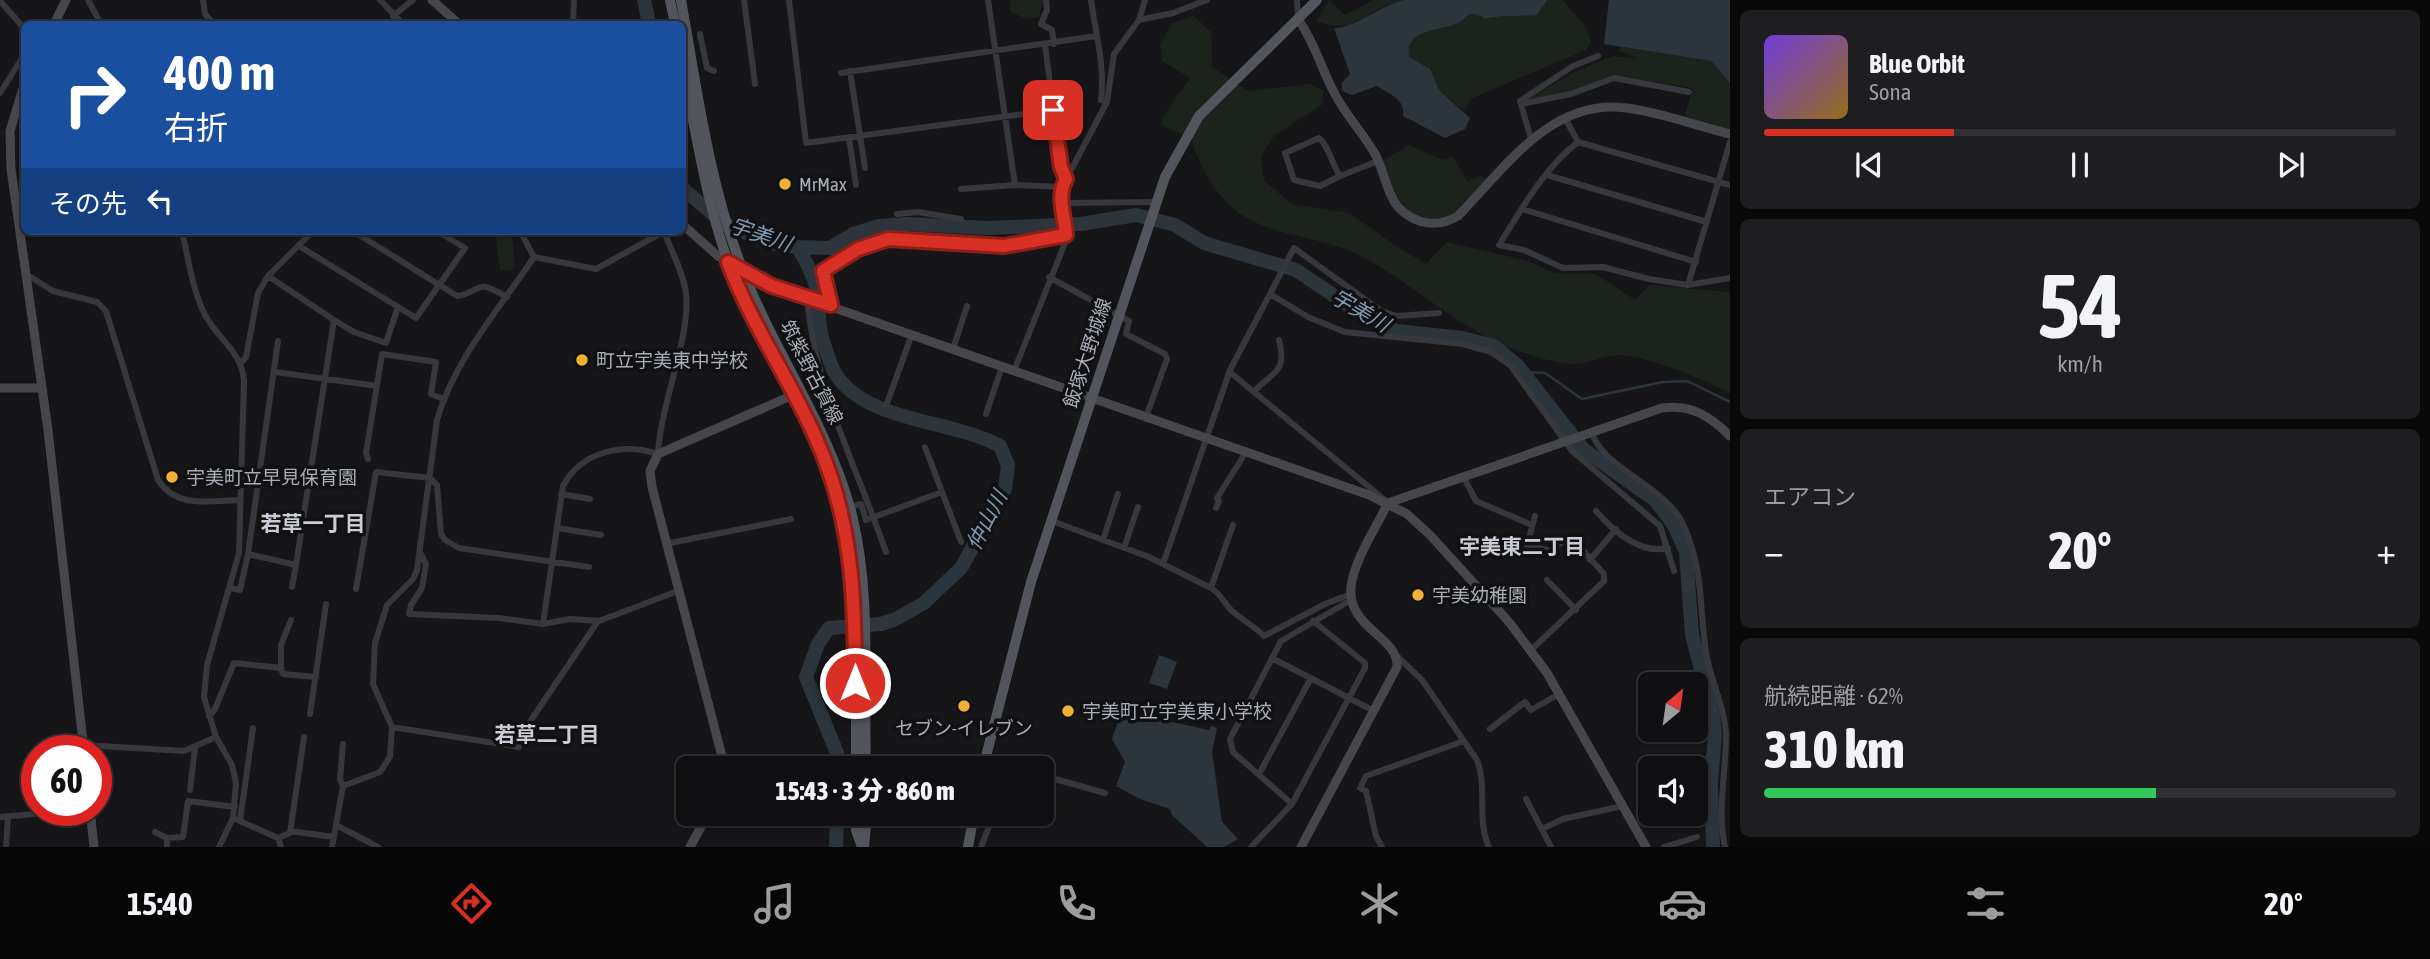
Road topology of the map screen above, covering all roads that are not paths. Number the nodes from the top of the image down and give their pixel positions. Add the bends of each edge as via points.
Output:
1 (66, 0) edge
2 (88, 0) edge
3 (202, 0) edge
4 (380, 0) edge
5 (413, 0) edge
6 (432, 0) edge
7 (574, 0) edge
8 (670, 0) edge
9 (681, 0) edge
10 (744, 0) edge
11 (789, 0) edge
12 (988, 0) edge
13 (1046, 0) edge
14 (1091, 0) edge
15 (1145, 0) edge
16 (1207, 0) edge
17 (1297, 0) edge
18 (1317, 0) edge
19 (0, 2) edge
20 (393, 16) junction
21 (1298, 19) junction
22 (1139, 20) junction
23 (56, 21) edge
24 (99, 21) edge
25 (211, 21) edge
26 (399, 21) edge
27 (456, 21) edge
28 (573, 21) edge
29 (675, 21) edge
30 (685, 21) edge
31 (21, 25) edge
32 (686, 29) edge
33 (1096, 36) junction
34 (688, 41) junction
35 (1054, 44) junction
36 (1045, 46) junction
37 (995, 52) junction
38 (1598, 56) dead end
39 (21, 60) edge
40 (714, 71) dead end
41 (850, 71) junction
42 (841, 73) dead end
43 (686, 84) edge
44 (755, 84) dead end
45 (1689, 92) dead end
46 (0, 93) edge
47 (21, 93) edge
48 (1107, 102) junction
49 (1521, 104) junction
50 (1053, 110) junction
51 (1004, 117) junction
52 (1565, 118) junction
53 (1730, 134) edge
54 (860, 136) junction
55 (849, 138) junction
56 (1531, 139) junction
57 (1578, 142) junction
58 (1730, 142) edge
59 (1378, 161) junction
60 (864, 168) dead end
61 (1547, 175) junction
62 (1340, 176) junction
63 (1066, 179) junction
64 (1718, 181) junction
65 (856, 185) dead end
66 (1015, 185) junction
67 (1730, 185) edge
68 (1062, 187) junction
69 (961, 189) dead end
70 (1062, 205) junction
71 (1155, 205) junction
72 (1522, 209) junction
73 (897, 214) dead end
74 (961, 219) dead end
75 (1707, 222) junction
76 (686, 227) edge
77 (1066, 234) junction
78 (183, 235) edge
79 (309, 235) edge
80 (359, 235) edge
81 (444, 235) edge
82 (522, 235) edge
83 (658, 235) edge
84 (666, 235) edge
85 (299, 246) junction
86 (534, 257) junction
87 (728, 262) junction
88 (1696, 262) junction
89 (742, 269) junction
90 (24, 273) junction
91 (268, 276) junction
92 (1049, 276) junction
93 (1730, 278) edge
94 (1689, 285) junction
95 (440, 286) junction
96 (1270, 293) junction
97 (507, 297) junction
98 (807, 297) junction
99 (830, 305) junction
100 (967, 306) dead end
101 (398, 307) junction
102 (1439, 313) dead end
103 (1118, 314) junction
104 (334, 320) junction
105 (912, 334) junction
106 (278, 341) dead end
107 (1279, 341) dead end
108 (953, 349) junction
109 (242, 363) junction
110 (1002, 367) junction
111 (1014, 371) junction
112 (275, 372) junction
113 (1231, 373) junction
114 (325, 379) junction
115 (377, 386) junction
116 (0, 388) edge
117 (41, 388) junction
118 (798, 392) junction
119 (1254, 392) junction
120 (1091, 398) junction
121 (443, 399) junction
122 (886, 406) dead end
123 (986, 414) dead end
124 (1146, 417) junction
125 (1591, 433) junction
126 (1730, 436) edge
127 (1208, 439) junction
128 (1566, 441) junction
129 (925, 447) dead end
130 (1246, 452) junction
131 (657, 454) junction
132 (369, 459) dead end
133 (430, 478) junction
134 (1464, 478) junction
135 (942, 492) junction
136 (561, 494) junction
137 (1118, 494) dead end
138 (590, 499) dead end
139 (240, 500) junction
140 (1388, 503) junction
141 (849, 507) junction
142 (1138, 507) dead end
143 (1216, 508) dead end
144 (1596, 511) dead end
145 (1535, 516) dead end
146 (874, 518) junction
147 (791, 519) dead end
148 (1052, 521) junction
149 (1532, 524) junction
150 (1233, 525) dead end
151 (557, 528) junction
152 (1616, 529) junction
153 (601, 535) dead end
154 (1103, 540) junction
155 (961, 542) dead end
156 (665, 544) junction
157 (1124, 548) junction
158 (1668, 548) junction
159 (886, 552) dead end
160 (421, 554) junction
161 (248, 555) junction
162 (1590, 560) junction
163 (552, 562) junction
164 (1163, 564) junction
165 (296, 565) junction
166 (589, 567) dead end
167 (1674, 570) dead end
168 (1547, 580) dead end
169 (292, 586) dead end
170 (230, 588) junction
171 (1211, 588) junction
172 (356, 589) dead end
173 (678, 591) junction
174 (1351, 597) junction
175 (326, 604) dead end
176 (1576, 610) junction
177 (858, 616) junction
178 (291, 620) dead end
179 (598, 621) junction
180 (1313, 621) junction
181 (543, 624) junction
182 (859, 639) junction
183 (1531, 651) junction
184 (1395, 654) junction
185 (1272, 658) junction
186 (281, 668) junction
187 (316, 677) junction
188 (1311, 678) junction
189 (1559, 694) junction
190 (1349, 698) junction
191 (1531, 710) junction
192 (1374, 711) junction
193 (310, 714) dead end
194 (209, 716) junction
195 (1536, 717) dead end
196 (392, 727) junction
197 (253, 728) dead end
198 (1490, 729) dead end
199 (81, 735) edge
200 (216, 737) junction
201 (304, 737) dead end
202 (1464, 741) junction
203 (343, 744) dead end
204 (195, 748) junction
205 (112, 749) edge
206 (722, 756) edge
207 (856, 756) edge
208 (865, 756) edge
209 (986, 756) edge
210 (1259, 774) junction
211 (1054, 779) edge
212 (343, 786) junction
213 (190, 790) dead end
214 (1105, 793) dead end
215 (1526, 799) dead end
216 (1292, 804) junction
217 (1623, 806) junction
218 (235, 807) junction
219 (21, 816) edge
220 (0, 817) edge
221 (8, 817) junction
222 (236, 819) junction
223 (336, 825) junction
224 (91, 826) edge
225 (701, 826) edge
226 (856, 826) edge
227 (866, 826) edge
228 (972, 826) edge
229 (990, 826) edge
230 (1542, 829) junction
231 (290, 831) junction
232 (155, 832) dead end
233 (1697, 837) dead end
234 (167, 838) junction
235 (278, 838) junction
236 (334, 838) junction
237 (1726, 843) edge
238 (6, 847) edge
239 (94, 847) edge
240 (166, 847) edge
241 (219, 847) edge
242 (281, 847) edge
243 (332, 847) edge
244 (378, 847) edge
245 (690, 847) edge
246 (863, 847) edge
247 (968, 847) edge
248 (981, 847) edge
249 (1251, 847) edge
250 (1301, 847) edge
251 (1382, 847) edge
252 (1489, 847) edge
253 (1551, 847) edge
254 (1646, 847) edge
255 (1664, 847) edge

1 - 23 street
2 - 24 street
3 - 25 street
4 - 20 street
5 - 20 street
6 - 27 street
7 - 28 street
8 - 29 main road
9 - 30 main road, 筑紫野古賀線
10 - 44 street
11 - 55 street via 806,143
12 - 37 street
13 - 35 street via 1041,24 1052,30
14 - 33 street
15 - 22 street
16 - 22 street
17 - 21 street
18 - 21 main road, 飯塚大野城線
19 - 31 street
20 - 26 street
21 - 59 street via 1314,42 1335,95
21 - 71 main road, 飯塚大野城線 via 1199,116
22 - 48 street via 1114,54
32 - 34 main road, 筑紫野古賀線
33 - 35 street
33 - 48 street via 1104,64 1101,100
34 - 40 street via 701,36 707,68
34 - 89 main road, 筑紫野古賀線 via 720,201
35 - 36 street
36 - 37 street
36 - 50 street
37 - 41 street
37 - 51 street
38 - 49 street via 1562,73
39 - 46 street
41 - 42 street
41 - 54 street
43 - 87 main road, 筑紫野古賀線 via 706,191
45 - 49 street via 1615,78 1572,94
47 - 90 street via 9,145
48 - 63 street
49 - 56 street
50 - 51 street
50 - 63 street
51 - 54 street
51 - 66 street
52 - 53 street via 1603,107 1626,108
52 - 56 street
52 - 57 street
54 - 55 street
54 - 60 street
55 - 65 street
56 - 59 street via 1446,223 1415,219 1398,207
57 - 61 street
57 - 64 street
58 - 64 street
59 - 62 street
61 - 72 street
61 - 75 street
62 - 62 street via 1319,138 1285,152 1294,180 1320,186
63 - 68 street
64 - 67 street
64 - 75 street
66 - 68 street
66 - 69 street
68 - 70 street
70 - 71 street
70 - 77 street
71 - 103 main road, 飯塚大野城線
72 - 88 street
72 - 94 street via 1499,245 1524,250 1563,268 1603,267
73 - 74 street via 918,212
75 - 88 street
76 - 87 street
77 - 92 street
77 - 99 street via 1004,246 917,239 875,242 825,268 822,274
78 - 109 street via 205,315
79 - 85 street
80 - 95 street
81 - 95 street via 465,248
82 - 86 street
83 - 86 street via 596,269
84 - 131 street via 686,297
85 - 91 street
85 - 101 street
86 - 97 street
87 - 89 street
87 - 118 main road, 筑紫野古賀線 via 749,310
88 - 94 street
89 - 98 street via 772,286
89 - 118 main road, 筑紫野古賀線
90 - 117 street
90 - 139 street via 53,291 97,302 106,311 164,489 184,501
91 - 104 street
91 - 109 street via 258,293
92 - 103 street
92 - 111 street
93 - 94 street
95 - 97 street via 457,296 485,286
95 - 101 street via 416,318
96 - 102 street via 1294,248 1381,310 1397,316
96 - 113 street
96 - 128 street via 1308,317 1345,332 1463,344 1491,352 1510,365
97 - 121 street
98 - 99 street
98 - 146 street via 821,379
99 - 105 street
100 - 108 street
101 - 104 street via 386,343
103 - 120 main road, 飯塚大野城線
103 - 124 street via 1129,321 1126,334 1167,359
104 - 114 street
105 - 108 street
105 - 122 street
106 - 112 street
107 - 119 street via 1281,366
108 - 110 street
109 - 139 street
110 - 111 street
110 - 123 street
111 - 120 street
112 - 114 street
112 - 161 street
113 - 119 street
113 - 127 street
114 - 115 street
114 - 165 street
115 - 121 street via 382,354 436,362 431,394
115 - 132 street via 366,453
116 - 117 street
117 - 199 street
118 - 131 street
118 - 141 main road, 筑紫野古賀線 via 831,449
118 - 177 main road, 筑紫野古賀線 via 836,491
119 - 140 street
120 - 124 street
120 - 148 main road, 飯塚大野城線
121 - 133 street
124 - 127 street
125 - 126 street via 1675,406 1707,416
125 - 128 street
125 - 237 street via 1609,457 1659,494 1683,524 1688,538 1702,586 1706,655 1726,733 1720,806
127 - 130 street
127 - 164 street
128 - 134 street
128 - 158 street via 1593,472 1652,517
129 - 135 street
130 - 140 street
130 - 143 street via 1226,480
131 - 136 street via 645,449 615,449 596,455 567,477
131 - 156 street via 650,471
133 - 160 street
133 - 163 street via 437,485 439,525 450,544
133 - 172 street via 376,472
134 - 140 street
134 - 149 street via 1476,501
135 - 146 street
135 - 155 street
136 - 138 street
136 - 151 street
137 - 154 street
139 - 170 street via 239,553
140 - 174 street via 1356,572
140 - 183 street via 1430,535
141 - 146 street via 861,504 866,520
141 - 177 main road, 筑紫野古賀線 via 861,579
142 - 157 street
144 - 152 street
145 - 149 street
146 - 159 street
147 - 156 street
148 - 154 street
148 - 209 main road, 飯塚大野城線 via 1031,582
149 - 162 street via 1527,545 1551,551 1568,537
150 - 171 street
151 - 153 street
151 - 163 street
152 - 158 street via 1634,544
152 - 162 street
154 - 157 street
156 - 173 street
157 - 164 street
158 - 167 street
160 - 181 street via 426,564 422,588 409,614
160 - 196 street via 413,579 387,605 375,643 373,684
161 - 165 street
161 - 170 street via 240,590
162 - 176 street via 1604,574 1604,581
163 - 166 street
163 - 181 street
164 - 171 street
165 - 169 street
168 - 176 street
170 - 194 street via 207,665 204,697
171 - 174 street via 1264,636 1325,604
173 - 179 street
173 - 206 street
174 - 180 street
174 - 184 street via 1360,620
175 - 187 street
176 - 183 street
177 - 182 main road, 筑紫野古賀線
178 - 186 street via 281,645
179 - 181 street via 570,619
179 - 196 street via 527,726 519,747
180 - 185 street via 1281,641
180 - 190 street via 1365,663
182 - 207 main road, 筑紫野古賀線
182 - 208 main road, 筑紫野古賀線
183 - 189 street
184 - 192 street via 1397,667
184 - 202 street via 1422,680
185 - 188 street
185 - 210 street via 1230,739 1233,752
186 - 187 street via 283,674
186 - 194 street via 234,663
187 - 193 street
188 - 190 street
188 - 210 street
189 - 191 street
189 - 217 street
190 - 192 street
190 - 216 street
191 - 195 street
191 - 198 street via 1525,702
192 - 250 street
194 - 200 street
196 - 212 street via 390,757 380,772
197 - 222 street
200 - 204 street
200 - 218 street via 232,765
201 - 231 street
202 - 251 street via 1366,776 1360,788 1366,791
202 - 252 street via 1482,774 1483,825
203 - 212 street
204 - 205 street
204 - 213 street
210 - 216 street
211 - 214 street
212 - 223 street
215 - 230 street
216 - 249 street
217 - 230 street via 1563,819
217 - 254 street
218 - 222 street
218 - 234 street via 188,801 183,837
219 - 221 street
220 - 221 street
221 - 238 street
222 - 235 street
222 - 241 street
223 - 236 street
223 - 244 street
224 - 239 street
225 - 245 street
226 - 246 main road
227 - 246 main road
228 - 247 main road
229 - 248 street
230 - 253 street
231 - 235 street
231 - 236 street
232 - 234 street
233 - 255 street
234 - 240 street
235 - 242 street
236 - 243 street

